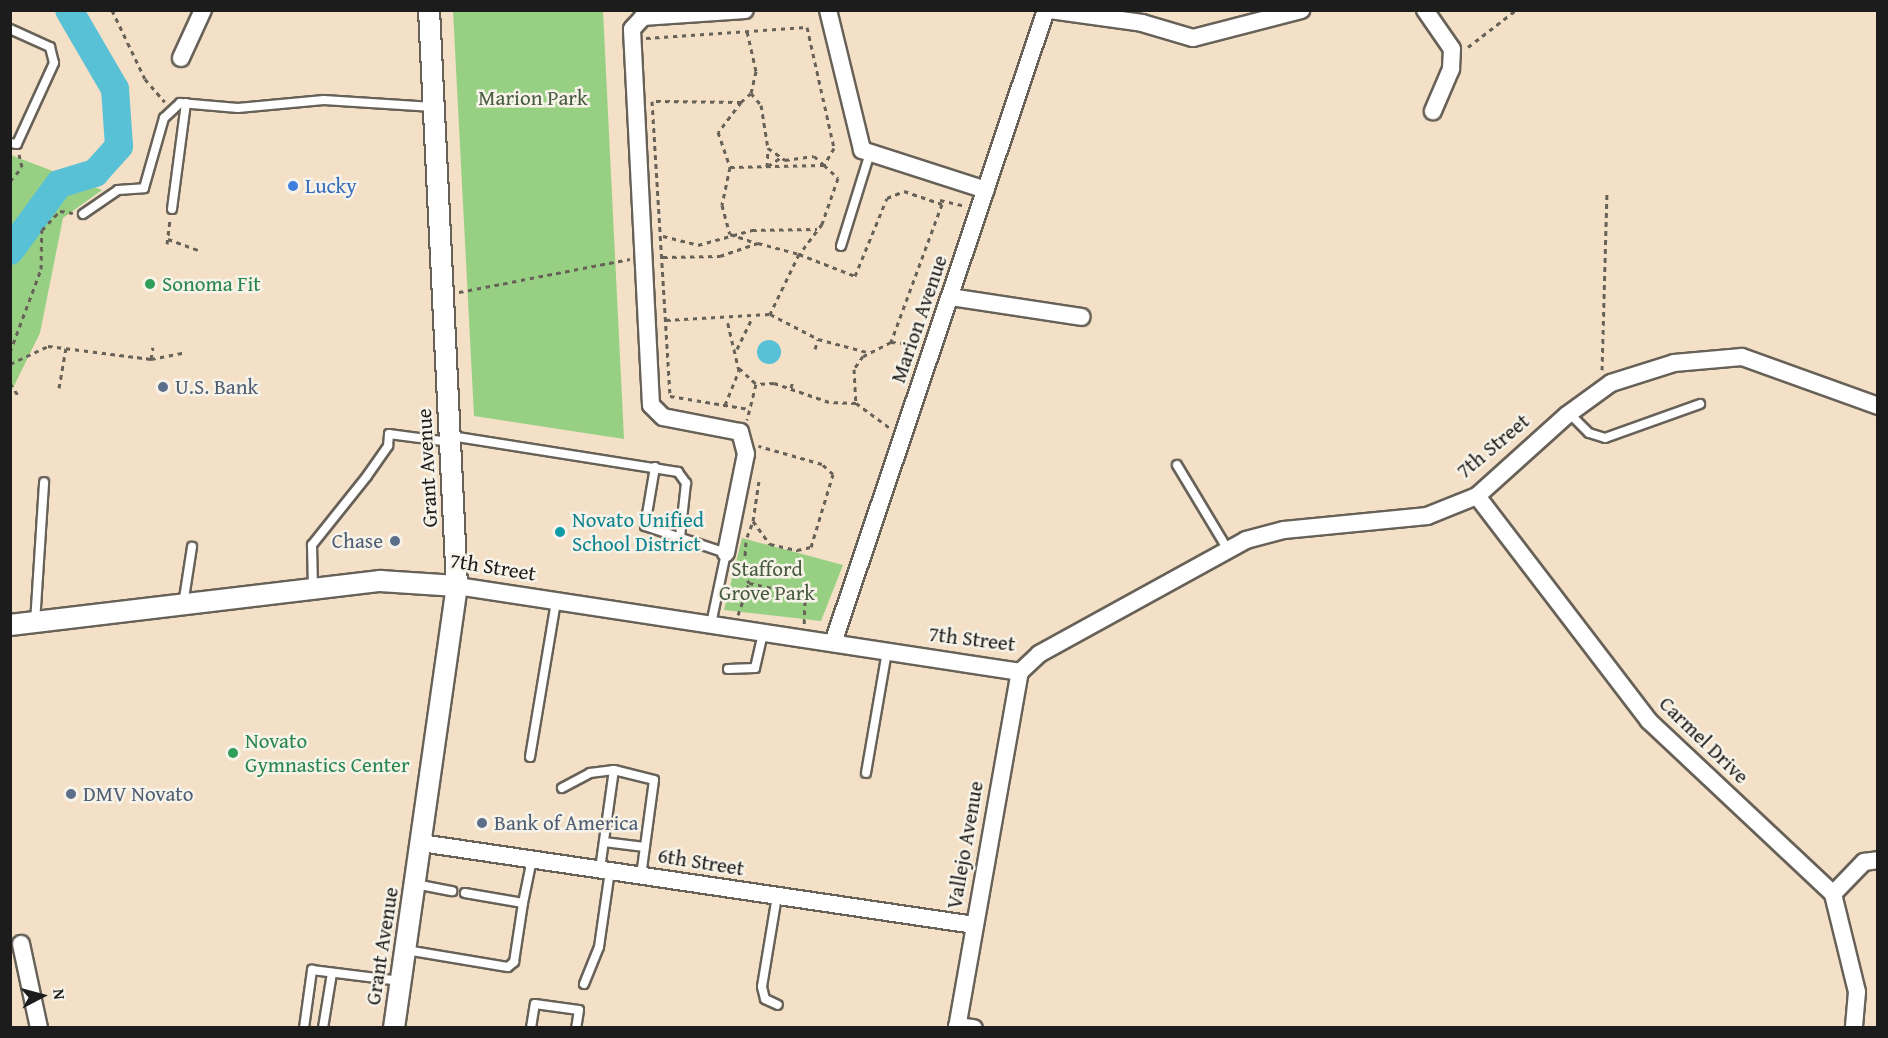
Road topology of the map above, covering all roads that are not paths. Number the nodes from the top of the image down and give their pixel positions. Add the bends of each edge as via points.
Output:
1 (203, 10) edge
2 (429, 10) edge
3 (746, 10) edge
4 (828, 10) edge
5 (1048, 10) edge
6 (1301, 10) edge
7 (1425, 10) edge
8 (10, 29) edge
9 (181, 58) dead end
10 (186, 103) junction
11 (434, 107) junction
12 (1433, 111) dead end
13 (14, 144) edge
14 (870, 153) junction
15 (986, 190) junction
16 (172, 209) road end
17 (83, 214) road end
18 (841, 246) dead end
19 (951, 297) junction
20 (1081, 317) dead end
21 (1700, 404) dead end
22 (1878, 406) edge
23 (1569, 413) junction
24 (450, 439) junction
25 (1177, 465) dead end
26 (655, 467) junction
27 (44, 482) dead end
28 (1477, 496) junction
29 (680, 537) junction
30 (192, 547) dead end
31 (1228, 550) junction
32 (726, 553) junction
33 (457, 586) junction
34 (313, 589) junction
35 (556, 601) junction
36 (183, 605) junction
37 (35, 623) junction
38 (711, 624) junction
39 (10, 625) edge
40 (763, 632) junction
41 (833, 643) junction
42 (887, 651) junction
43 (728, 669) dead end
44 (1020, 672) junction
45 (530, 757) dead end
46 (614, 770) junction
47 (867, 772) dead end
48 (562, 788) dead end
49 (604, 842) junction
50 (421, 843) junction
51 (645, 847) junction
52 (532, 859) junction
53 (1878, 860) edge
54 (605, 870) junction
55 (641, 876) junction
56 (415, 884) junction
57 (452, 891) dead end
58 (465, 894) dead end
59 (1833, 894) junction
60 (777, 896) junction
61 (523, 903) junction
62 (974, 925) junction
63 (21, 944) dead end
64 (405, 950) junction
65 (332, 973) junction
66 (401, 982) junction
67 (584, 984) dead end
68 (778, 1005) dead end
69 (963, 1027) edge
70 (39, 1028) edge
71 (304, 1028) edge
72 (323, 1028) edge
73 (394, 1028) edge
74 (531, 1028) edge
75 (576, 1028) edge
76 (1854, 1028) edge

1 - 9 street
2 - 11 street, Grant Avenue
3 - 32 street via 643,17 632,29 651,405 663,417 740,432 746,454 738,537
4 - 14 street via 858,144
5 - 6 street via 1142,23 1193,38
5 - 15 street, Marion Avenue
7 - 12 street via 1452,49 1451,69
8 - 13 lane via 50,47 54,63
10 - 11 lane via 238,108 324,100
10 - 16 lane
10 - 17 lane via 170,108 144,188 118,190
11 - 24 street, Grant Avenue
14 - 15 street
14 - 18 lane
15 - 19 street, Marion Avenue
19 - 20 street
19 - 41 street, Marion Avenue
21 - 23 lane via 1605,438 1589,433
22 - 23 street, 7th Street via 1742,357 1674,363 1602,390
23 - 28 street, 7th Street
24 - 26 lane
24 - 33 street, Grant Avenue
24 - 34 lane via 389,434 374,466 312,545
25 - 31 lane
26 - 29 lane via 685,477
26 - 29 lane via 642,520
27 - 37 lane
28 - 31 street, 7th Street via 1427,516 1284,530
28 - 59 street, Carmel Drive via 1649,721
29 - 32 lane
30 - 36 lane
31 - 44 street, 7th Street via 1039,654
32 - 38 lane
33 - 34 street, 7th Street via 380,581
33 - 35 street, 7th Street
33 - 50 street, Grant Avenue
34 - 36 street, 7th Street
35 - 38 street, 7th Street
35 - 45 lane
36 - 37 street, 7th Street
37 - 39 street, 7th Street
38 - 40 street, 7th Street
40 - 41 street, 7th Street
40 - 43 lane via 755,668
41 - 42 street, 7th Street
42 - 44 street, 7th Street
42 - 47 lane
44 - 62 street, Vallejo Avenue
46 - 48 lane via 590,774
46 - 49 lane
46 - 51 lane via 654,780
49 - 51 lane
49 - 54 lane
50 - 52 street, 6th Street
50 - 56 street, Grant Avenue
51 - 55 lane
52 - 54 street, 6th Street
52 - 61 lane
53 - 59 street via 1864,862
54 - 55 street, 6th Street
54 - 67 lane via 599,947
55 - 60 street, 6th Street
56 - 57 lane
56 - 64 street, Grant Avenue
58 - 61 lane
59 - 76 street via 1857,992
60 - 62 street, 6th Street
60 - 68 lane via 762,987 765,999
61 - 64 lane via 514,962 508,967
62 - 69 street, Vallejo Avenue
63 - 70 street
64 - 66 street, Grant Avenue
65 - 66 lane
65 - 71 lane via 312,970
65 - 72 lane
66 - 73 street, Grant Avenue
74 - 75 lane via 535,1004 579,1010

